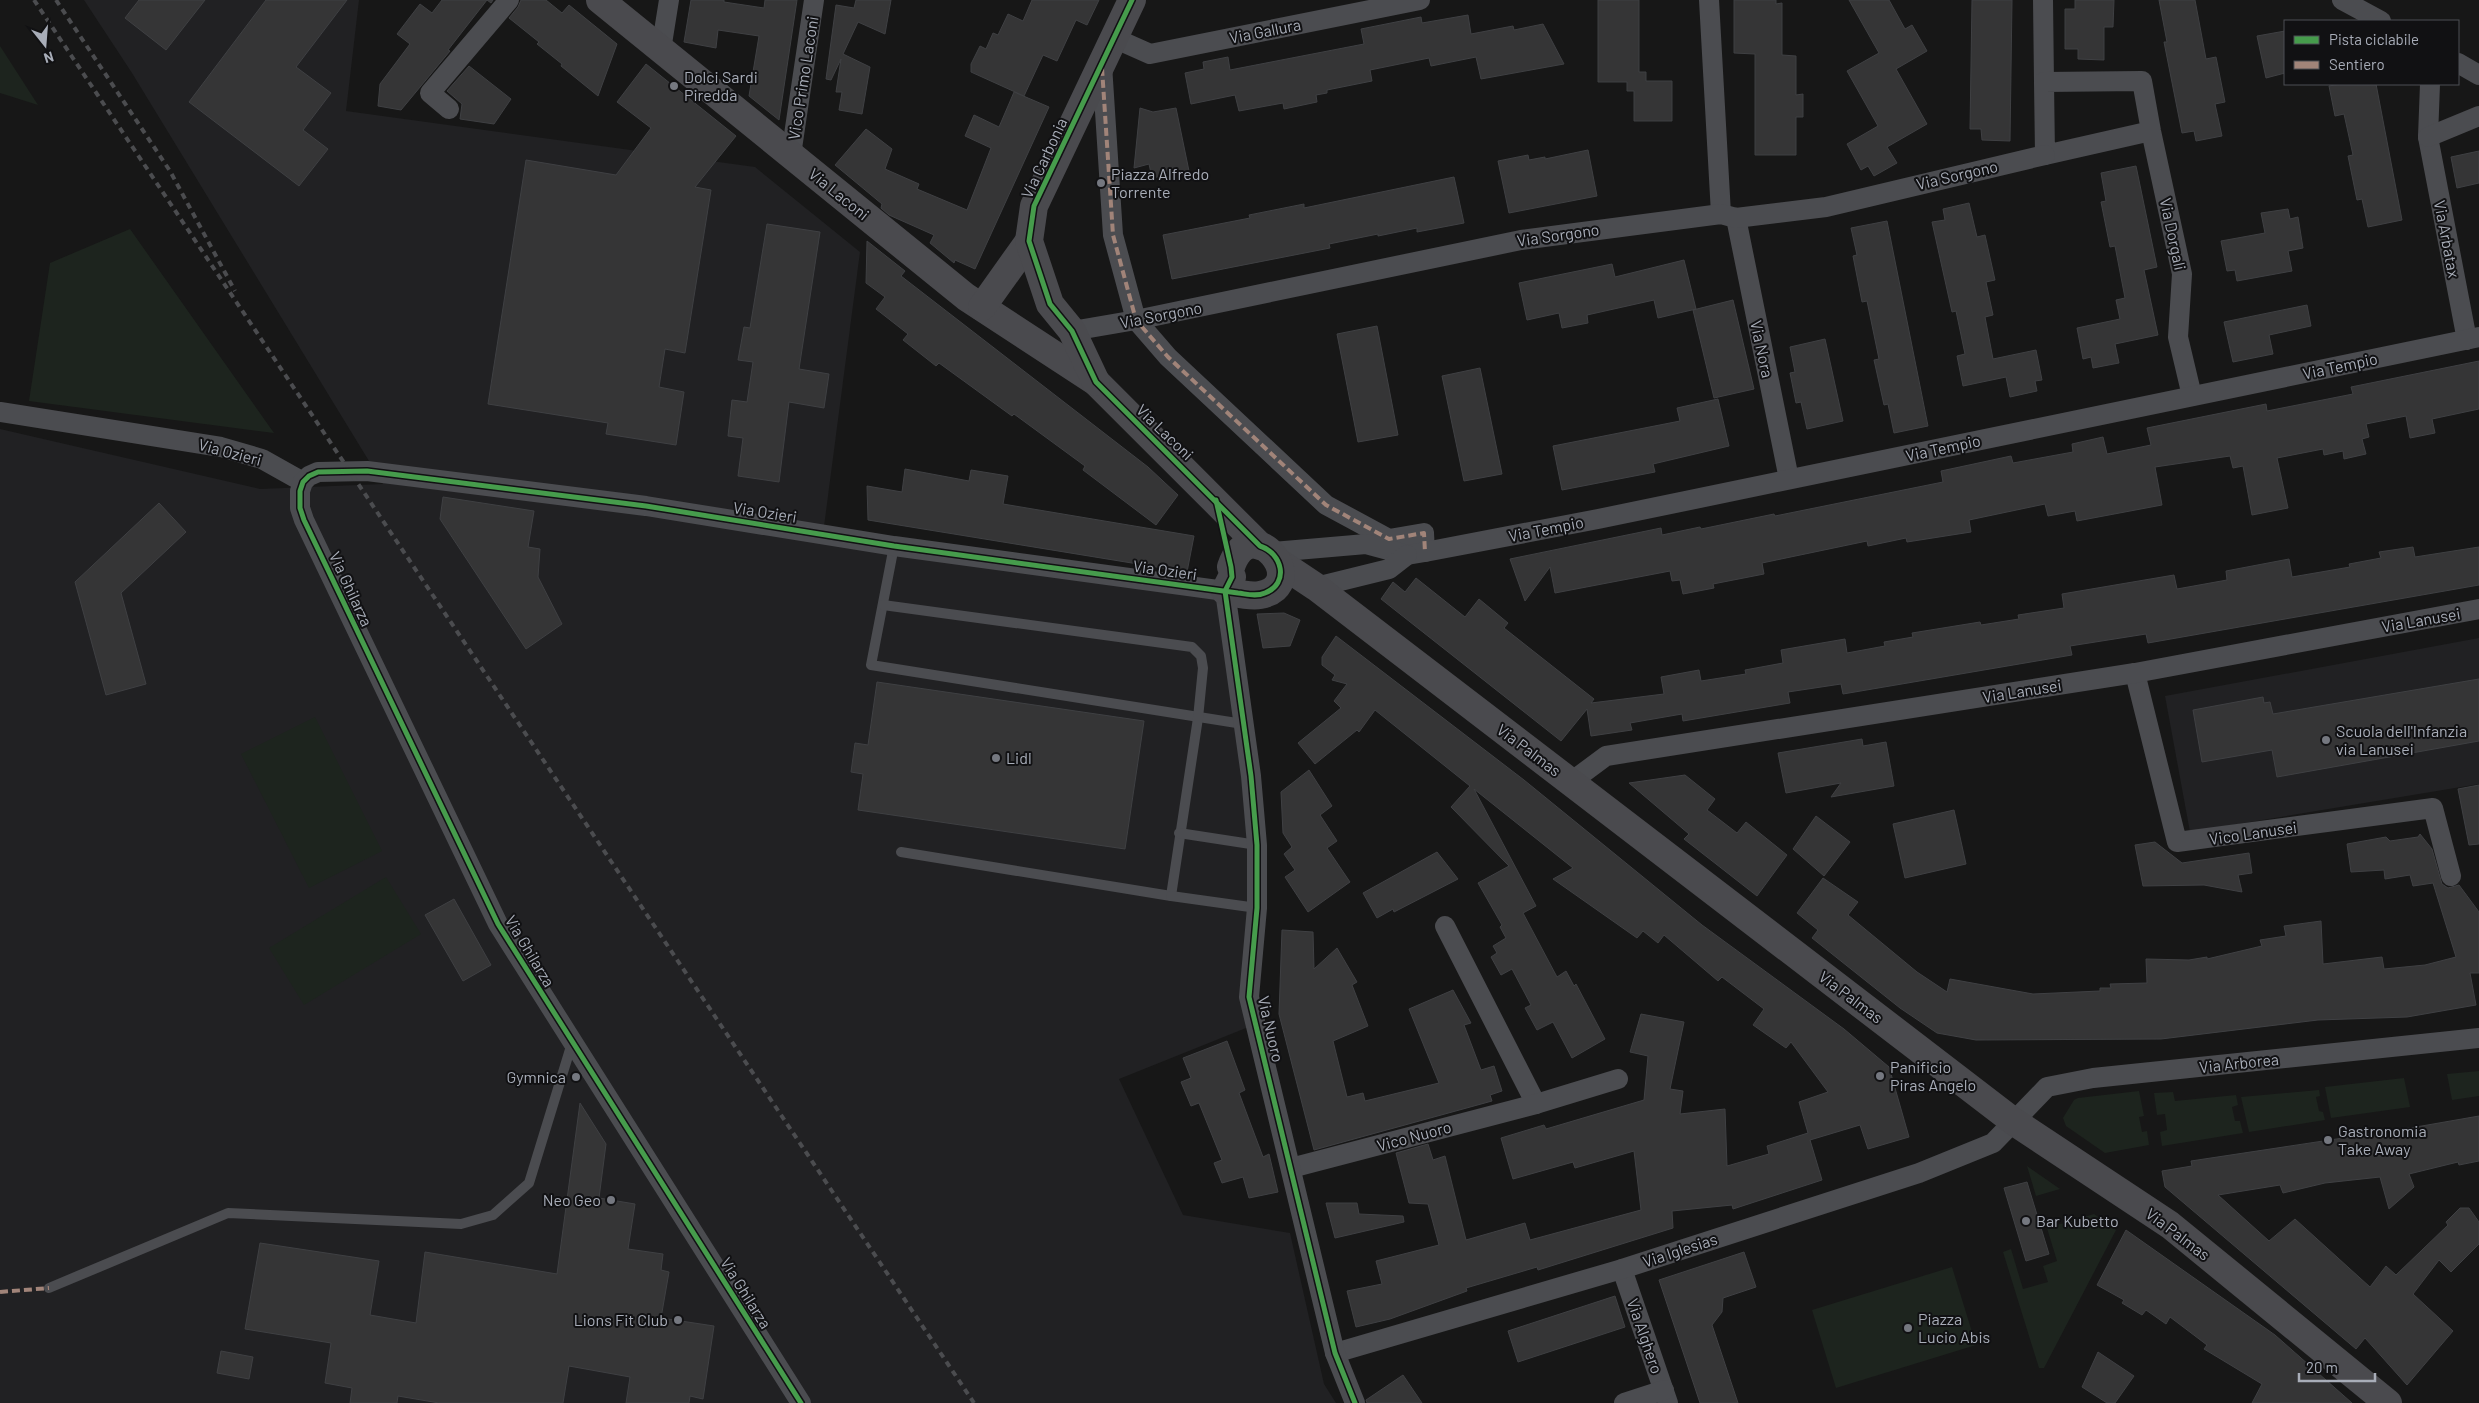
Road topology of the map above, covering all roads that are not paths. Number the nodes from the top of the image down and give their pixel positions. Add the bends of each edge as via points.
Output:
1 (509, 0) edge
2 (600, 0) edge
3 (669, 0) edge
4 (814, 0) edge
5 (1132, 0) edge
6 (1420, 0) edge
7 (1709, 0) edge
8 (2043, 0) edge
9 (2342, 0) edge
10 (2379, 20) edge
11 (1114, 38) junction
12 (661, 50) junction
13 (1102, 63) junction
14 (2459, 64) edge
15 (2479, 75) edge
16 (2044, 82) junction
17 (2430, 85) edge
18 (449, 109) dead end
19 (2479, 116) edge
20 (2151, 131) junction
21 (2428, 138) junction
22 (2045, 154) junction
23 (791, 155) junction
24 (1729, 216) junction
25 (1029, 240) junction
26 (982, 307) junction
27 (1136, 320) junction
28 (1072, 331) junction
29 (2473, 338) edge
30 (1096, 382) junction
31 (2192, 396) junction
32 (0, 412) edge
33 (1789, 480) junction
34 (303, 482) junction
35 (1216, 500) junction
36 (894, 546) junction
37 (1271, 554) junction
38 (1416, 554) junction
39 (1229, 578) junction
40 (1316, 587) junction
41 (1262, 592) junction
42 (883, 605) junction
43 (2479, 610) edge
44 (2135, 673) junction
45 (1198, 718) junction
46 (1243, 724) junction
47 (1571, 782) junction
48 (1179, 833) junction
49 (1257, 845) junction
50 (901, 852) dead end
51 (2451, 876) dead end
52 (1171, 896) junction
53 (1257, 908) junction
54 (1445, 926) dead end
55 (2479, 1038) edge
56 (572, 1043) junction
57 (1618, 1079) dead end
58 (1536, 1104) junction
59 (2013, 1121) junction
60 (1291, 1168) junction
61 (1622, 1268) junction
62 (50, 1288) dead end
63 (1335, 1353) junction
64 (1666, 1397) edge
65 (801, 1403) edge
66 (1354, 1403) edge
67 (1624, 1403) edge
68 (2388, 1403) edge

1 - 18 street via 430,93
2 - 12 street, Via Laconi
3 - 12 street
4 - 23 street, Vico Primo Laconi
5 - 11 street, Via Carbonia
6 - 11 street, Via Gallura via 1150,54
7 - 24 street, Via Nora
8 - 16 street
9 - 10 street
11 - 13 street, Via Carbonia
12 - 23 street, Via Laconi
13 - 25 street, Via Carbonia via 1034,206
13 - 27 street via 1113,235
14 - 15 street
16 - 20 street, Via Dorgali via 2142,81
16 - 22 street
17 - 21 street, Via Arbatax
19 - 21 street
20 - 22 street
20 - 31 street, Via Dorgali via 2182,274 2178,338
21 - 29 street, Via Arbatax
22 - 24 street, Via Sorgono via 1826,206
23 - 26 street, Via Laconi
24 - 27 street, Via Sorgono via 1521,240
24 - 33 street, Via Nora
25 - 26 street, Via Carbonia
25 - 28 street, Via Carbonia via 1050,304
26 - 30 street, Via Laconi
27 - 28 street, Via Sorgono
27 - 38 street via 1168,357 1326,505 1389,539 1424,533
28 - 30 street, Via Carbonia
29 - 31 street, Via Tempio
30 - 35 street, Via Laconi
31 - 33 street, Via Tempio
32 - 34 street, Via Ozieri via 222,447 262,459
33 - 38 street, Via Tempio
34 - 36 street, Via Ozieri via 318,472 367,471 646,506
34 - 56 street, Via Ghilarza via 299,498 304,520 347,611 498,924
35 - 37 street
35 - 39 street
36 - 39 street, Via Ozieri
36 - 42 lane
37 - 38 street, Via Tempio via 1366,544
37 - 39 street via 1245,548 1238,553
37 - 40 street
37 - 41 street via 1280,577
38 - 40 street, Via Tempio via 1389,569
39 - 41 street via 1239,589
39 - 46 street, Via Nuoro
40 - 41 street
40 - 47 street, Via Palmas
42 - 45 lane via 1192,647 1201,656
42 - 45 lane via 872,665
43 - 44 street, Via Lanusei
44 - 47 street, Via Lanusei via 1606,756
44 - 51 street, Vico Lanusei via 2178,842 2433,808
45 - 46 lane
45 - 48 lane
46 - 49 street, Via Nuoro
47 - 59 street, Via Palmas
48 - 49 lane
48 - 52 lane
49 - 53 street, Via Nuoro
50 - 52 lane
52 - 53 lane
53 - 60 street, Via Nuoro via 1249,997
54 - 58 street
55 - 59 street, Via Arborea via 2093,1078 2047,1086
56 - 62 lane via 529,1183 493,1215 461,1224 228,1213
56 - 65 street, Via Ghilarza
57 - 58 street, Vico Nuoro
58 - 60 street, Vico Nuoro
59 - 61 street, Via Iglesias via 1993,1142 1919,1173
59 - 68 street, Via Palmas via 2170,1226
60 - 63 street, Via Nuoro
61 - 63 street, Via Iglesias
61 - 64 street, Via Alghero
63 - 66 street, Via Nuoro
64 - 67 street

